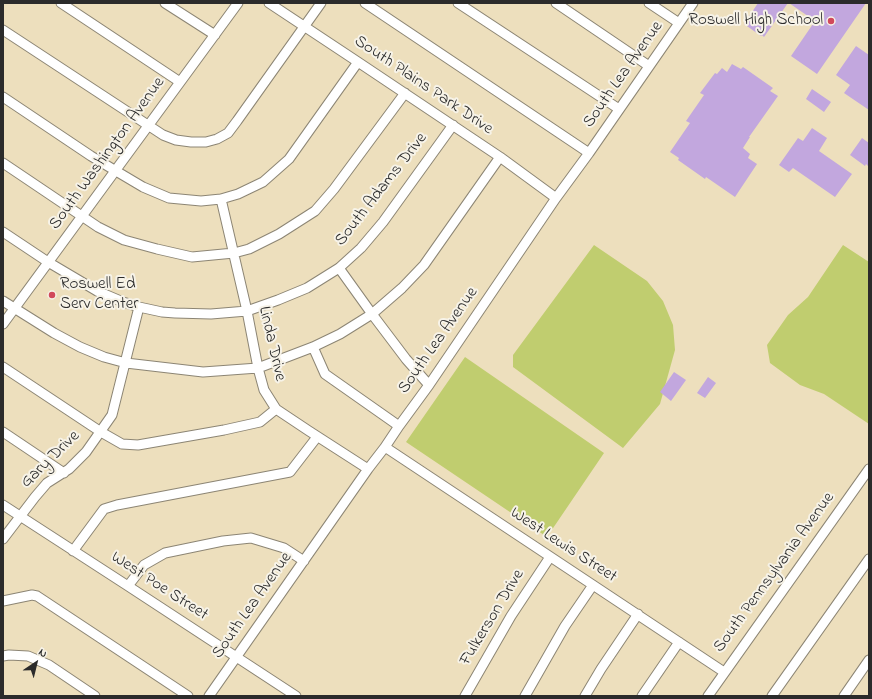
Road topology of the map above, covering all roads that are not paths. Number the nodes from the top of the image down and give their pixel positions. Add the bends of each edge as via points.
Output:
1 (61, 3) edge
2 (165, 3) edge
3 (238, 3) edge
4 (269, 3) edge
5 (321, 3) edge
6 (365, 3) edge
7 (458, 3) edge
8 (556, 3) edge
9 (649, 3) edge
10 (693, 3) edge
11 (679, 23) junction
12 (304, 26) junction
13 (3, 30) edge
14 (215, 35) junction
15 (358, 62) junction
16 (650, 66) junction
17 (180, 82) junction
18 (405, 93) junction
19 (3, 97) edge
20 (619, 110) junction
21 (148, 126) junction
22 (453, 126) junction
23 (589, 153) junction
24 (500, 157) junction
25 (3, 163) edge
26 (116, 171) junction
27 (556, 198) junction
28 (221, 199) junction
29 (82, 216) junction
30 (3, 232) edge
31 (234, 253) junction
32 (48, 262) junction
33 (339, 268) junction
34 (3, 301) edge
35 (139, 307) junction
36 (14, 308) junction
37 (247, 311) junction
38 (372, 314) junction
39 (3, 324) edge
40 (313, 347) junction
41 (126, 363) junction
42 (3, 367) edge
43 (258, 368) junction
44 (429, 385) junction
45 (276, 409) junction
46 (399, 426) junction
47 (3, 432) edge
48 (101, 432) junction
49 (317, 437) junction
50 (385, 447) junction
51 (368, 469) junction
52 (869, 470) edge
53 (64, 473) junction
54 (3, 505) edge
55 (20, 517) junction
56 (3, 539) edge
57 (73, 551) junction
58 (550, 557) junction
59 (869, 559) edge
60 (304, 561) junction
61 (593, 585) junction
62 (128, 586) junction
63 (3, 601) edge
64 (638, 614) junction
65 (679, 642) junction
66 (3, 656) edge
67 (237, 657) junction
68 (869, 660) edge
69 (724, 672) junction
70 (286, 693) edge
71 (95, 696) edge
72 (188, 696) edge
73 (209, 696) edge
74 (296, 696) edge
75 (466, 696) edge
76 (525, 696) edge
77 (585, 696) edge
78 (642, 696) edge
79 (708, 696) edge
80 (772, 696) edge
81 (844, 696) edge

1 - 17 street
2 - 14 street
3 - 14 street, South Washington Avenue
4 - 12 street, South Plains Park Drive
5 - 12 street
6 - 23 street
7 - 20 street
8 - 16 street
9 - 11 street
10 - 11 street, South Lea Avenue
11 - 16 street, South Lea Avenue
12 - 15 street, South Plains Park Drive
12 - 21 street via 228,133 206,142 191,142 176,140
13 - 21 street
14 - 17 street, South Washington Avenue
15 - 18 street, South Plains Park Drive
15 - 28 street via 289,159 263,182
16 - 20 street, South Lea Avenue
17 - 21 street, South Washington Avenue
18 - 22 street, South Plains Park Drive
18 - 31 street via 315,211 279,234
19 - 26 street
20 - 23 street, South Lea Avenue
21 - 26 street, South Washington Avenue
22 - 24 street, South Plains Park Drive
22 - 33 street, South Adams Drive via 383,222 361,248
23 - 27 street, South Lea Avenue
24 - 27 street, South Plains Park Drive
24 - 38 street via 424,265
25 - 29 street
26 - 28 street via 143,187 169,198 201,201
26 - 29 street, South Washington Avenue
27 - 44 street, South Lea Avenue
28 - 31 street, Linda Drive
29 - 31 street via 124,240 156,249 192,257
29 - 32 street, South Washington Avenue
30 - 32 street, South Adams Drive
31 - 37 street, Linda Drive
32 - 35 street, South Adams Drive via 97,291
32 - 36 street, South Washington Avenue
33 - 37 street, South Adams Drive via 307,288
33 - 38 street
34 - 36 street
35 - 37 street, South Adams Drive via 174,313 211,314
35 - 41 street, Gary Drive
36 - 39 street, South Washington Avenue
36 - 41 street via 80,347
37 - 43 street, Linda Drive
38 - 40 street
38 - 44 street
40 - 43 street
40 - 46 street via 325,374
41 - 43 street via 203,372
41 - 48 street, Gary Drive via 112,415
42 - 48 street
43 - 45 street, Linda Drive via 264,390
44 - 46 street, South Lea Avenue
45 - 48 street via 260,422 138,445 122,444
45 - 49 street, Linda Drive
46 - 50 street, South Lea Avenue
47 - 53 street
48 - 53 street, Gary Drive via 86,452
49 - 51 street, Linda Drive
49 - 57 street via 290,472 104,509
50 - 51 street, South Lea Avenue
50 - 58 street, West Lewis Street
51 - 60 street, South Lea Avenue
52 - 69 street, South Pennsylvania Avenue
53 - 55 street, Gary Drive via 47,483
54 - 55 street, West Poe Street
55 - 56 street, Gary Drive
55 - 57 street, West Poe Street
57 - 62 street, West Poe Street
58 - 61 street, West Lewis Street
58 - 75 street, Fulkerson Drive via 511,616
59 - 80 street
60 - 62 street via 284,548 251,538 222,541 165,552 144,565
60 - 67 street, South Lea Avenue
61 - 64 street, West Lewis Street
61 - 76 street via 565,626
62 - 67 street, West Poe Street
63 - 72 street via 37,596
64 - 65 street, West Lewis Street
64 - 77 street via 600,669
65 - 69 street, West Lewis Street
65 - 78 street
66 - 71 street via 28,656 48,665
67 - 70 street, West Poe Street
67 - 73 street, South Lea Avenue
68 - 81 street
69 - 79 street, South Pennsylvania Avenue
70 - 74 street, West Poe Street

